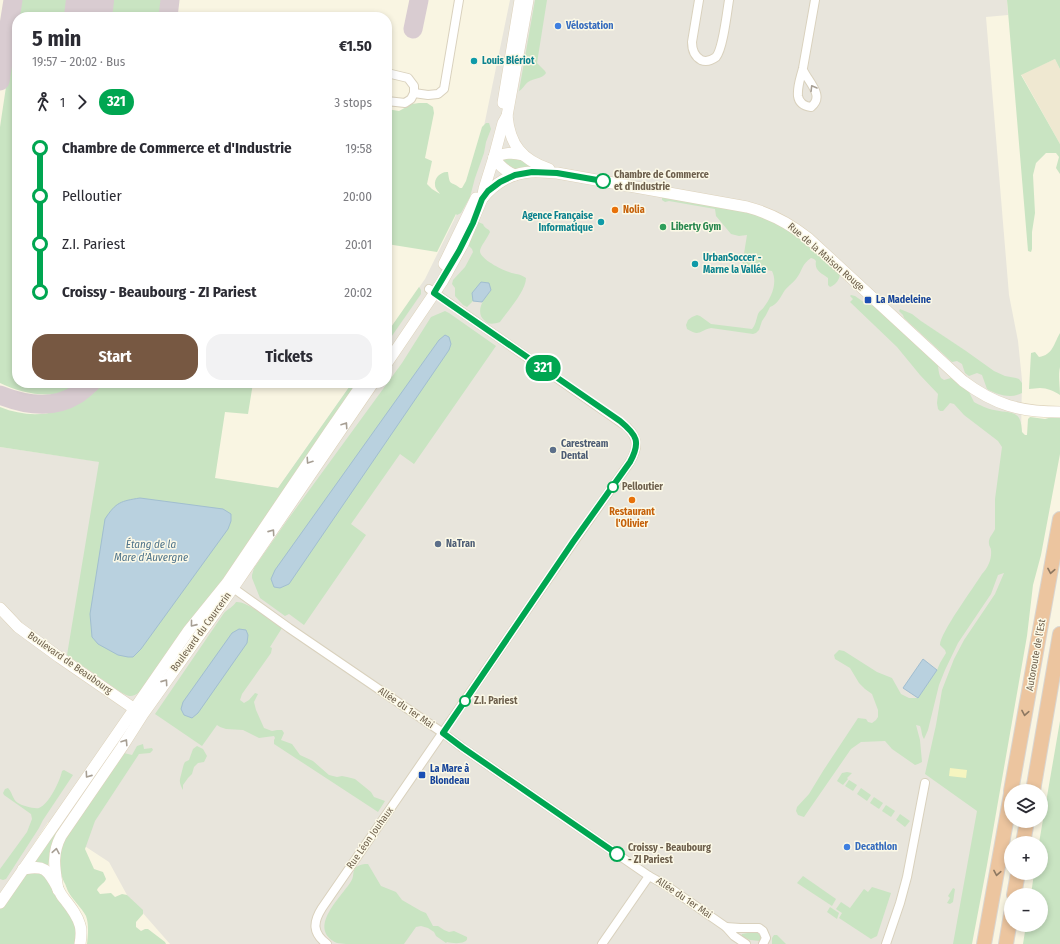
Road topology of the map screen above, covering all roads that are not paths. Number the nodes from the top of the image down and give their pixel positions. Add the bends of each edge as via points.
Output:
1 (459, 0) edge
2 (520, 0) edge
3 (528, 0) edge
4 (699, 0) edge
5 (729, 0) edge
6 (815, 0) edge
7 (803, 70) dead end
8 (392, 74) edge
9 (414, 93) junction
10 (392, 102) edge
11 (505, 120) junction
12 (523, 155) junction
13 (494, 156) junction
14 (557, 173) junction
15 (515, 175) junction
16 (483, 194) junction
17 (432, 291) junction
18 (392, 343) edge
19 (392, 355) edge
20 (360, 388) edge
21 (370, 388) edge
22 (1060, 412) edge
23 (1060, 519) edge
24 (230, 585) junction
25 (0, 608) edge
26 (1060, 634) edge
27 (138, 711) junction
28 (443, 733) junction
29 (925, 783) dead end
30 (1012, 784) edge
31 (1033, 784) edge
32 (1005, 828) edge
33 (24, 869) junction
34 (649, 876) junction
35 (58, 890) junction
36 (0, 902) edge
37 (726, 927) junction
38 (1008, 932) edge
39 (80, 944) edge
40 (327, 944) edge
41 (602, 944) edge
42 (746, 944) edge
43 (763, 944) edge
44 (886, 944) edge
45 (984, 944) edge
46 (1006, 944) edge

1 - 9 street via 444,89 438,94
2 - 11 main road via 502,110
3 - 11 main road
4 - 5 street via 692,48 701,60 706,61 715,58 721,47
6 - 7 street
8 - 9 street via 408,78 414,86
9 - 10 street via 405,103
11 - 12 main road via 517,148
11 - 13 main road
12 - 13 main road via 510,152
12 - 14 main road
13 - 15 main road via 500,167
13 - 16 main road
14 - 15 main road via 532,172
14 - 22 main road, Rue de la Maison Rouge via 747,206 770,214 808,238 973,388 992,400 1012,407
15 - 16 main road
16 - 17 main road via 461,249
17 - 18 main road
17 - 19 main road
17 - 28 street, Rue Léon Jouhaux via 620,421 632,432 636,444 630,462
20 -> 24 main road, Boulevard du Courcerin
24 -> 21 main road, Boulevard du Courcerin via 310,477
23 -> 30 highway, Autoroute de l’Est
24 - 27 main road, Boulevard du Courcerin
24 - 28 street, Allée du 1er Mai
25 - 27 main road, Boulevard de Beaubourg via 18,627
26 - 31 highway, Autoroute de l’Est
27 -> 33 main road, Boulevard du Courcerin
35 -> 27 main road, Boulevard du Courcerin via 54,852 60,836 118,753
28 - 34 street, Allée du 1er Mai
28 - 40 street, Rue Léon Jouhaux via 317,916 316,931
29 - 44 street via 904,890
32 -> 45 highway, Autoroute de l’Est
33 - 35 main road via 37,867 44,870 51,876
33 - 36 main road, Boulevard du Courcerin
34 - 37 street, Allée du 1er Mai
34 - 41 street
35 - 39 main road via 78,920
37 - 42 street, Allée du 1er Mai
37 - 43 street via 759,928 766,938
38 - 46 highway

